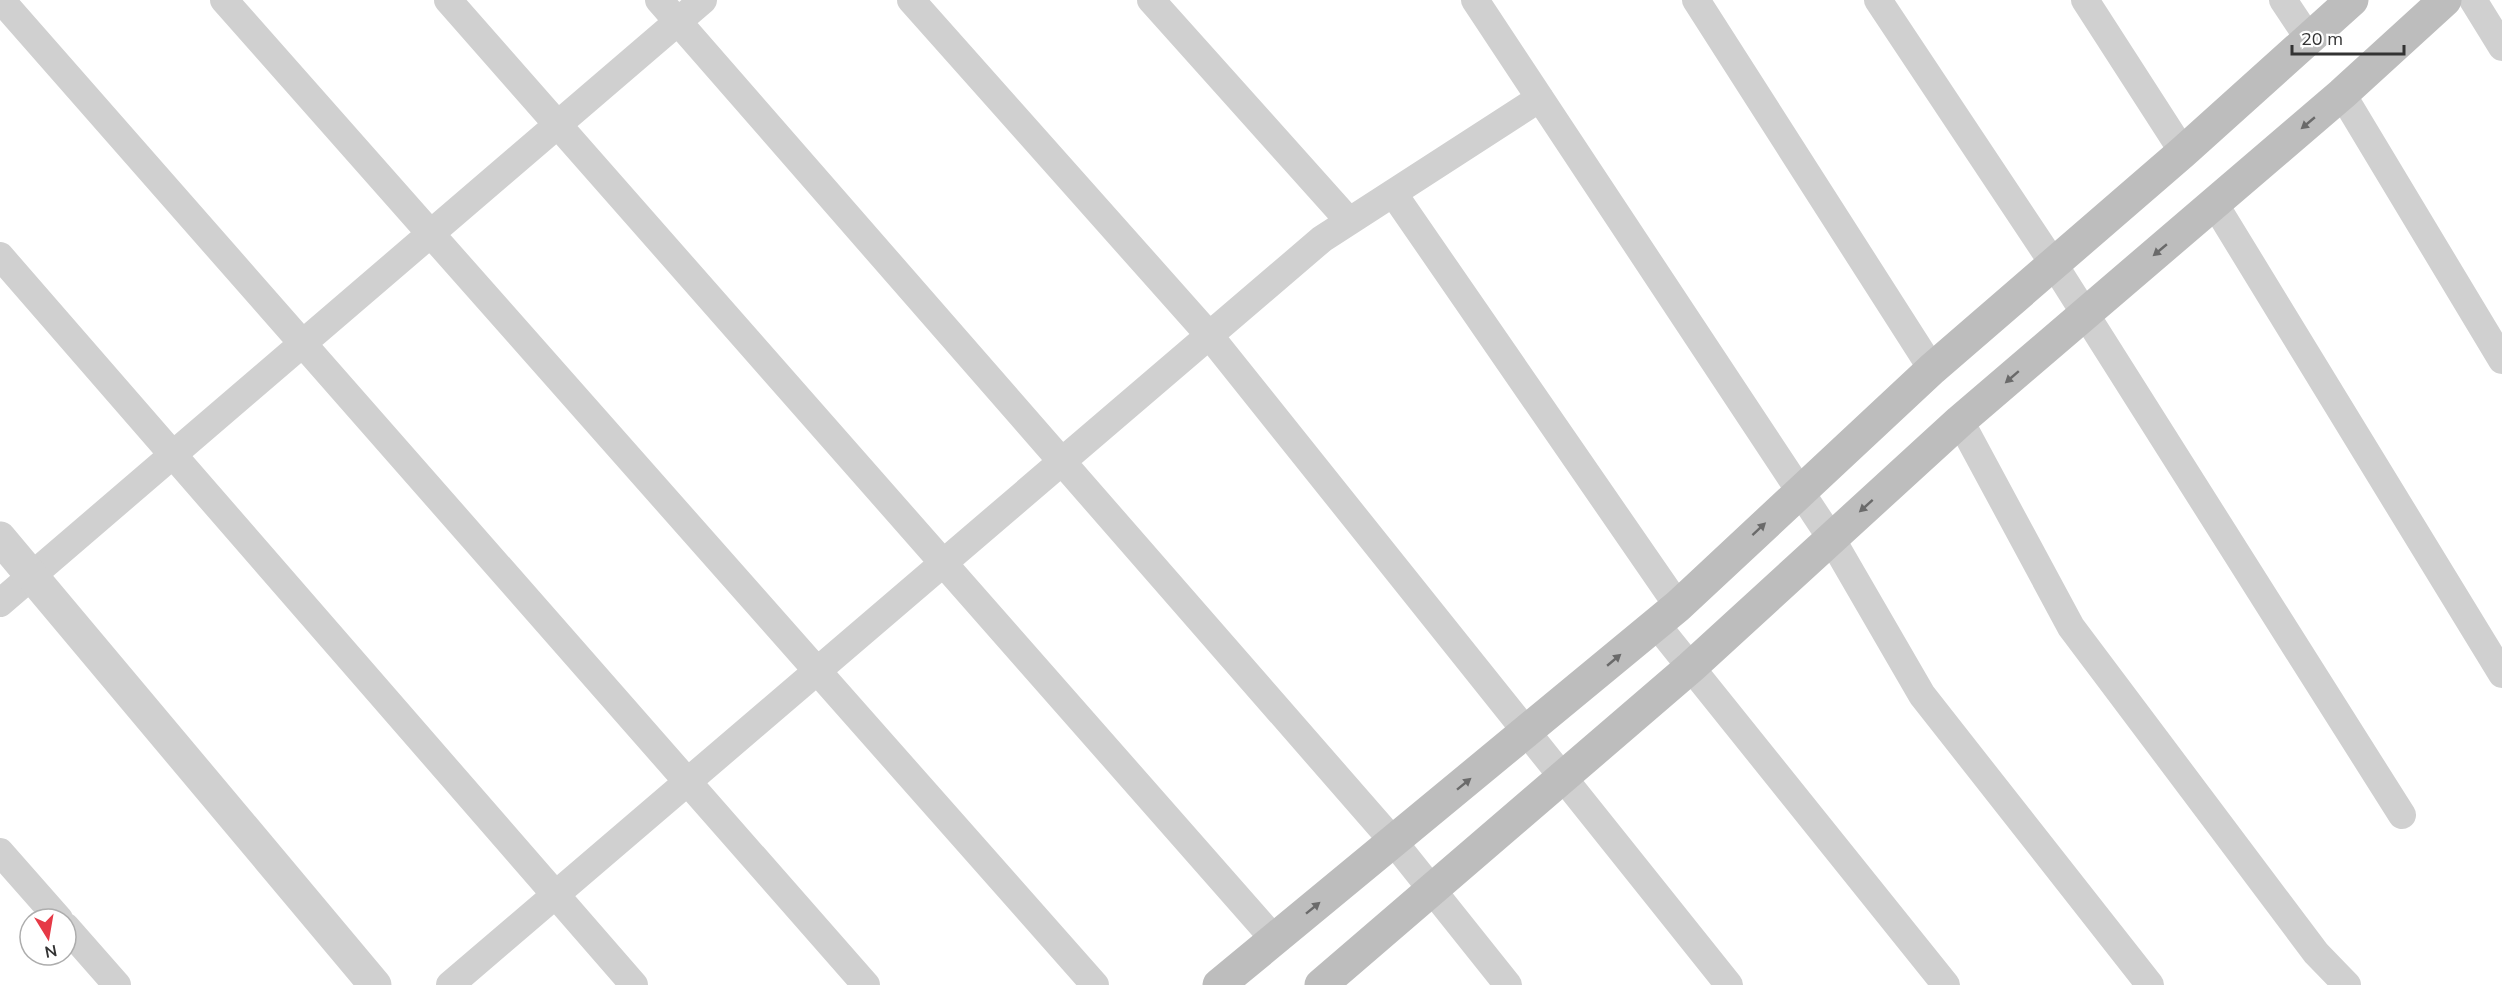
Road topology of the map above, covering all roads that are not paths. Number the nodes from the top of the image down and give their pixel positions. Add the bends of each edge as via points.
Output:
1 (1, 0) edge
2 (224, 0) edge
3 (448, 0) edge
4 (659, 0) edge
5 (703, 0) edge
6 (911, 0) edge
7 (1151, 0) edge
8 (1474, 0) edge
9 (1696, 0) edge
10 (1878, 0) edge
11 (2085, 0) edge
12 (2283, 0) edge
13 (2352, 0) edge
14 (2445, 0) edge
15 (2473, 0) edge
16 (678, 22) junction
17 (2309, 39) junction
18 (2502, 47) edge
19 (2342, 94) junction
20 (1540, 98) junction
21 (558, 125) junction
22 (2183, 152) junction
23 (1393, 193) junction
24 (2214, 203) junction
25 (1349, 221) junction
26 (431, 234) junction
27 (0, 256) edge
28 (2053, 263) junction
29 (2085, 313) junction
30 (1209, 335) junction
31 (302, 343) junction
32 (2502, 360) edge
33 (1932, 369) junction
34 (1960, 421) junction
35 (173, 454) junction
36 (1062, 462) junction
37 (1800, 490) junction
38 (0, 538) edge
39 (1831, 538) junction
40 (943, 563) junction
41 (32, 575) junction
42 (0, 603) edge
43 (1667, 615) junction
44 (1691, 667) junction
45 (817, 671) junction
46 (2502, 674) edge
47 (1529, 731) junction
48 (1564, 778) junction
49 (688, 782) junction
50 (2402, 815) dead end
51 (1393, 841) junction
52 (0, 852) edge
53 (1431, 890) junction
54 (555, 895) junction
55 (48, 907) edge
56 (1274, 939) junction
57 (78, 941) edge
58 (117, 985) edge
59 (375, 985) edge
60 (450, 985) edge
61 (634, 985) edge
62 (866, 985) edge
63 (1095, 985) edge
64 (1219, 985) edge
65 (1321, 985) edge
66 (1508, 985) edge
67 (1729, 985) edge
68 (1946, 985) edge
69 (2150, 985) edge
70 (2347, 985) edge

1 - 31 street
2 - 26 street
3 - 21 street
4 - 16 street
5 - 16 street
6 - 30 street
7 - 25 street
8 - 20 street
9 - 33 street
10 - 28 street
11 - 22 street
12 - 17 street
13 - 17 main road
14 - 19 main road
15 - 18 street
16 - 21 street
16 - 36 street
17 - 22 main road
19 -> 24 main road
19 - 32 street
20 - 23 street
20 - 37 street
21 - 26 street
21 - 40 street
22 - 28 main road
23 - 25 street
23 - 43 street
24 -> 29 main road
24 - 46 street
25 - 30 street via 1322,239
26 - 31 street
26 - 45 street
27 - 35 street
28 - 29 street
28 - 33 main road
29 -> 34 main road
29 - 50 street
30 - 36 street
30 - 47 street
31 - 35 street
31 - 49 street
33 - 37 main road
34 -> 39 main road
34 - 70 street via 2071,627 2316,953
35 - 41 street
35 - 54 street
36 - 40 street
36 - 51 street
37 - 39 street
43 -> 37 main road
38 - 41 street
39 - 44 main road
39 - 69 street via 1922,695
40 - 45 street
40 - 56 street
41 - 42 street
41 - 59 street
43 - 44 street
47 -> 43 main road
44 - 48 main road
44 - 68 street
45 - 49 street
45 - 63 street
47 - 48 street
51 -> 47 main road
48 - 53 main road
48 - 67 street
49 - 54 street
49 - 62 street
51 - 53 street
56 -> 51 main road
52 - 55 street
53 - 65 main road
53 - 66 street
54 - 60 street
54 - 61 street
56 - 64 main road
57 - 58 street

